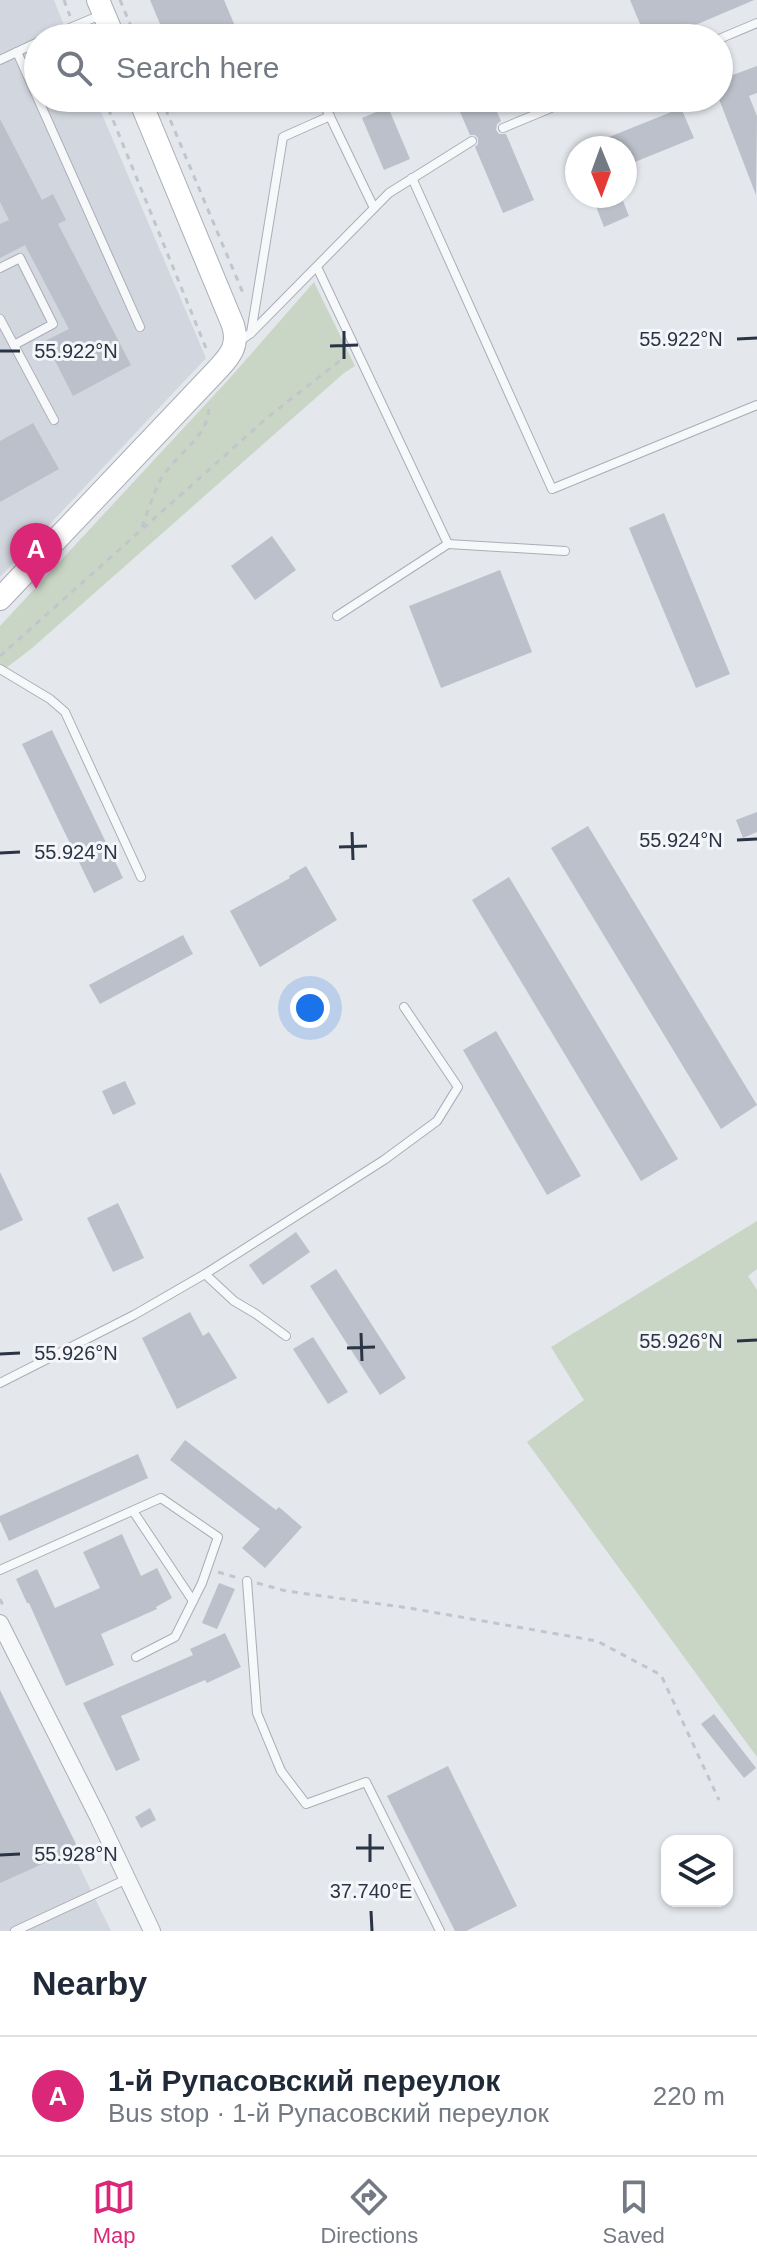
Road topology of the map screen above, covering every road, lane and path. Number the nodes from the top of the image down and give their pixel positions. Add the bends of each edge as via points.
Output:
1 (107, 4) edge
2 (757, 23) edge
3 (71, 24) edge
4 (111, 24) edge
5 (124, 24) edge
6 (733, 33) edge
7 (24, 49) edge
8 (17, 52) junction
9 (0, 60) edge
10 (24, 68) edge
11 (44, 112) edge
12 (110, 112) edge
13 (145, 112) edge
14 (167, 112) edge
15 (328, 112) edge
16 (541, 112) edge
17 (330, 116) junction
18 (503, 128) dead end
19 (472, 141) dead end
20 (412, 178) junction
21 (374, 208) junction
22 (317, 267) junction
23 (0, 268) edge
24 (257, 300) junction
25 (0, 319) edge
26 (140, 327) dead end
27 (243, 338) junction
28 (14, 345) junction
29 (356, 349) junction
30 (211, 360) dead end
31 (209, 403) dead end
32 (757, 405) edge
33 (54, 420) dead end
34 (141, 531) junction
35 (448, 544) junction
36 (565, 551) dead end
37 (0, 599) edge
38 (337, 616) dead end
39 (0, 656) edge
40 (0, 669) edge
41 (141, 877) dead end
42 (404, 1007) dead end
43 (205, 1274) junction
44 (286, 1336) dead end
45 (0, 1383) edge
46 (133, 1511) junction
47 (207, 1569) junction
48 (0, 1570) edge
49 (247, 1581) junction
50 (193, 1601) junction
51 (0, 1623) edge
52 (136, 1657) dead end
53 (719, 1800) dead end
54 (128, 1879) junction
55 (15, 1931) edge
56 (152, 1931) edge
57 (440, 1931) edge

1 - 3 lane
1 - 4 street
1 - 5 path
2 - 6 lane
7 - 8 lane
8 - 9 lane
8 - 10 lane
11 - 26 lane
12 - 30 path
13 - 27 street
14 - 24 path via 243,293
15 - 17 lane
16 - 18 lane
17 - 21 lane
17 - 24 lane via 283,137
19 - 20 lane
20 - 21 lane
20 - 32 lane via 552,489
21 - 22 lane
22 - 27 lane
22 - 29 lane
23 - 28 lane via 20,258 53,324
24 - 27 lane
25 - 28 lane
27 - 37 street
28 - 33 lane
29 - 34 path via 268,417
29 - 35 lane
31 - 34 path via 206,423 160,481
34 - 39 path
35 - 36 lane
35 - 38 lane
40 - 41 lane via 65,712
42 - 43 lane via 458,1087 437,1121
43 - 44 lane
43 - 45 lane
46 - 47 lane via 161,1498 218,1537
46 - 48 lane
46 - 50 lane
47 - 49 path
47 - 50 lane
49 - 53 path via 597,1641 661,1675
49 - 57 lane via 257,1713 281,1771 306,1804 366,1782
50 - 52 lane via 175,1637
51 - 54 street
54 - 55 lane
54 - 56 street

